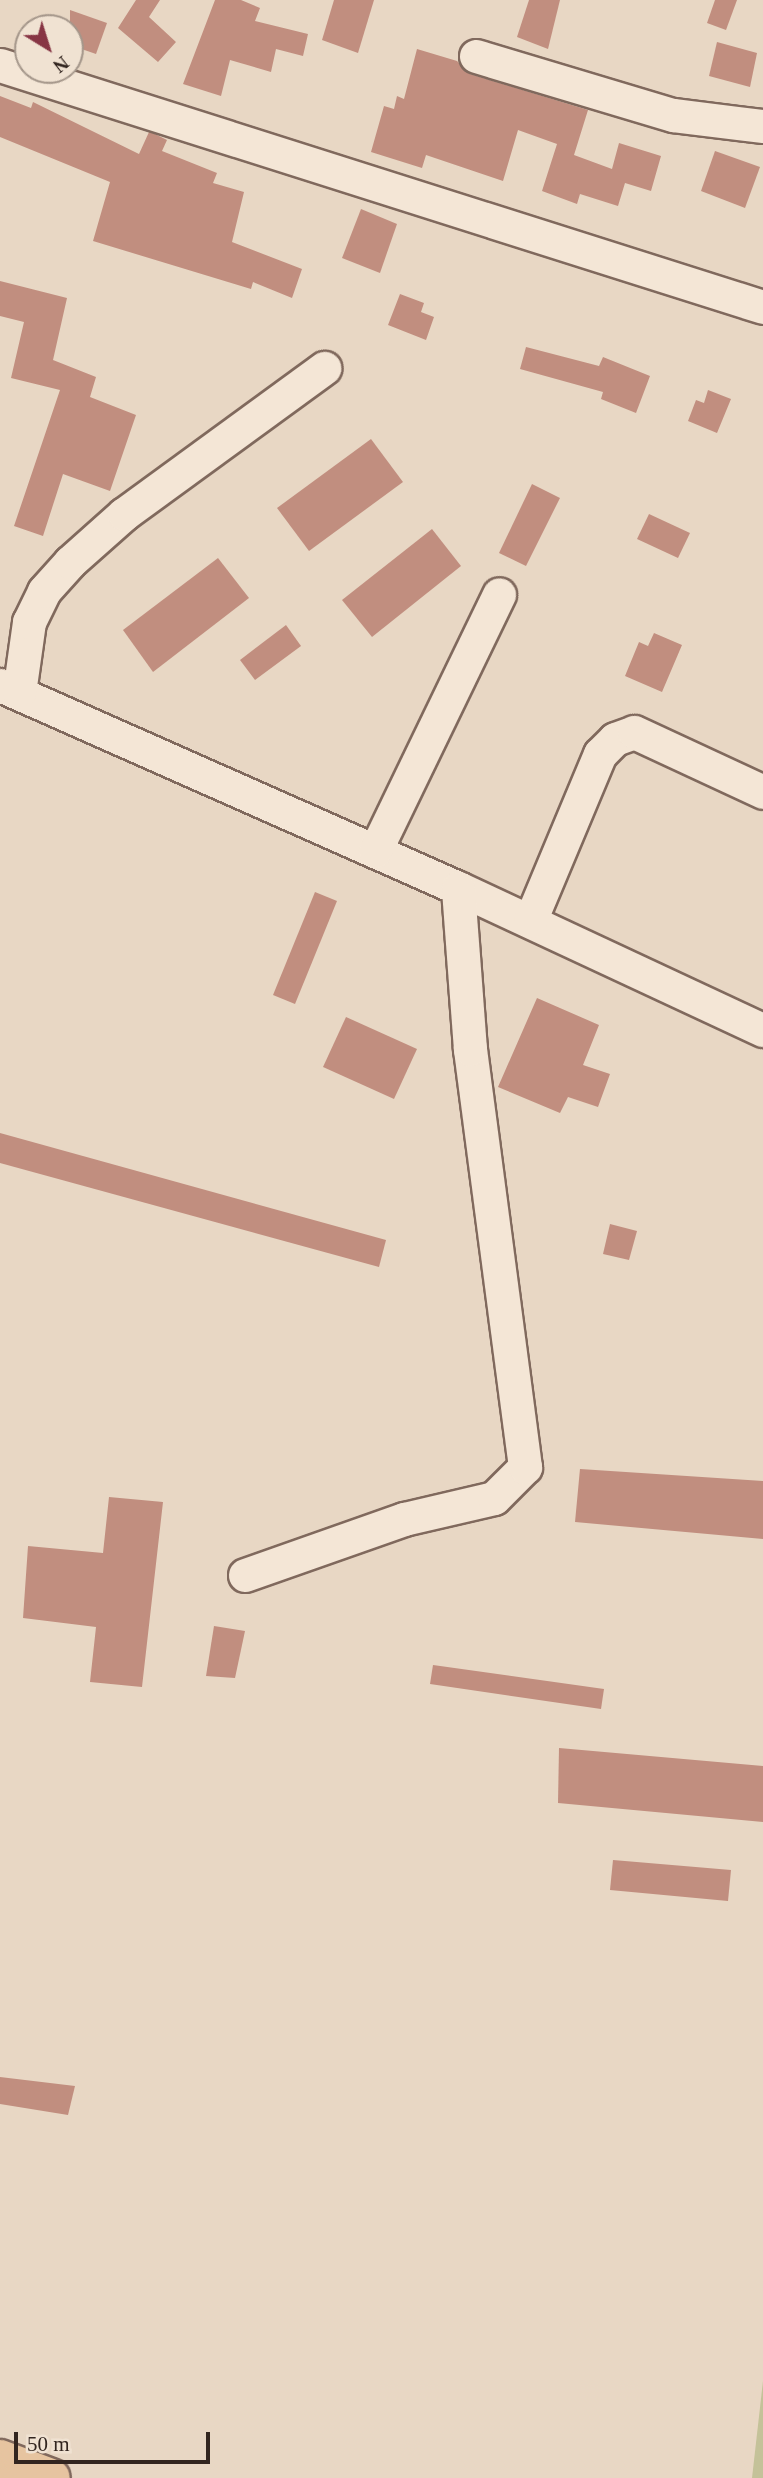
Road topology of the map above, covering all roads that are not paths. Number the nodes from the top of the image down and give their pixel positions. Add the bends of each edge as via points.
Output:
1 (476, 55) dead end
2 (0, 65) edge
3 (763, 126) edge
4 (763, 307) edge
5 (324, 368) dead end
6 (499, 594) dead end
7 (9, 689) edge
8 (763, 792) edge
9 (375, 851) junction
10 (458, 888) junction
11 (530, 921) junction
12 (763, 1030) edge
13 (245, 1575) dead end
14 (0, 2459) edge
15 (51, 2478) edge

1 - 3 street via 673,115
2 - 4 street
5 - 7 street via 124,514 70,562 44,591 29,622
6 - 9 street
7 - 9 street
8 - 11 street via 634,732 615,739 600,754
9 - 10 street
10 - 11 street
10 - 13 street via 470,1049 525,1467 494,1498 404,1519
11 - 12 street
14 - 15 main road

